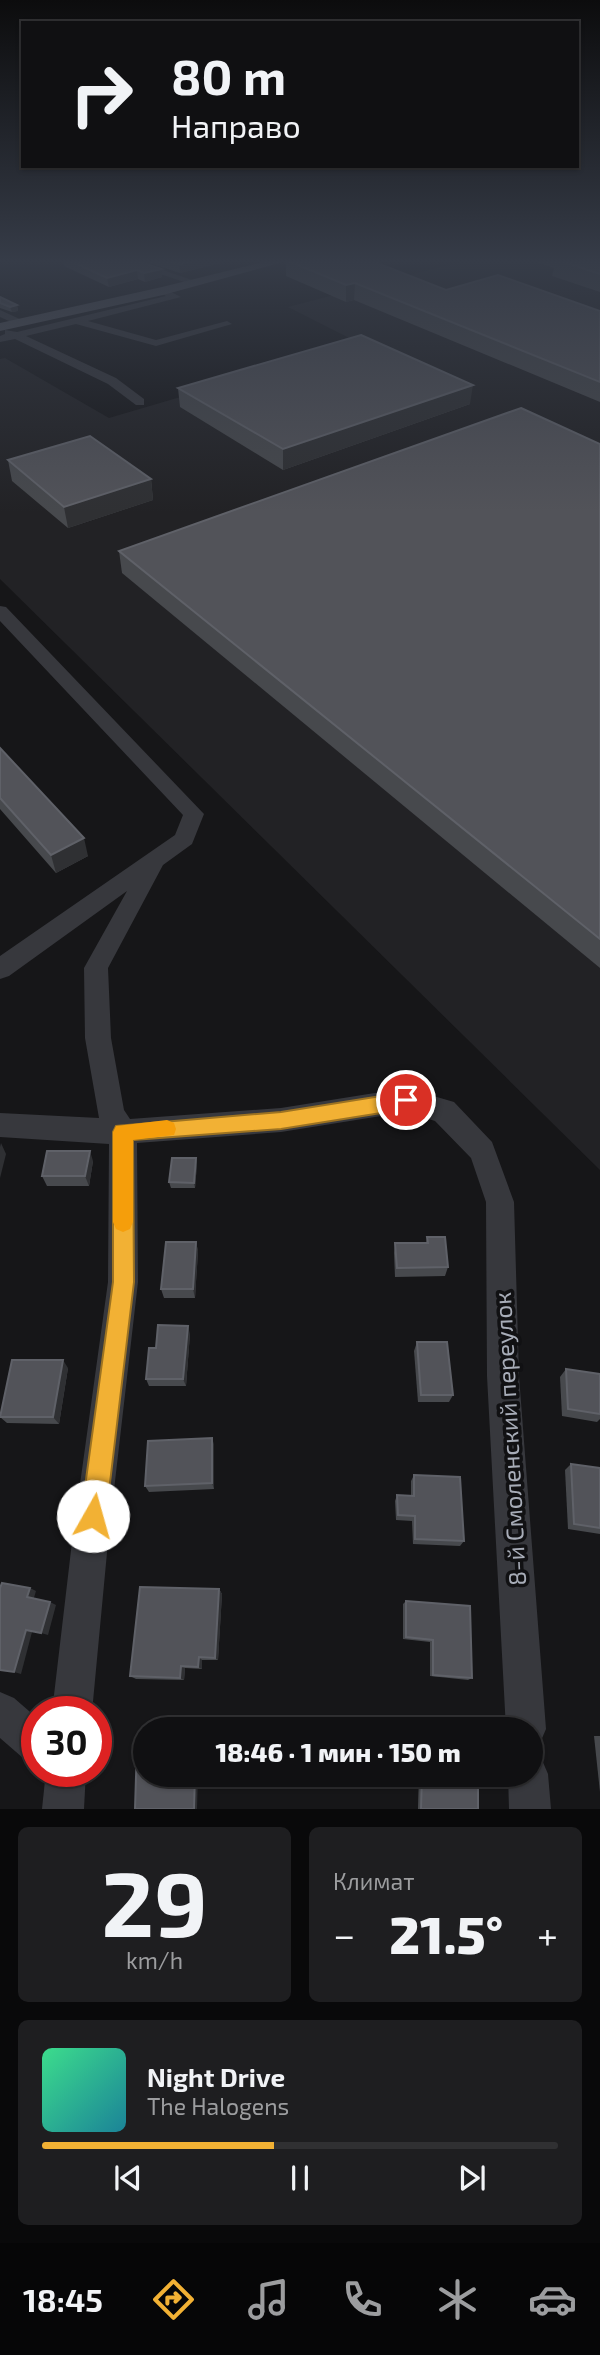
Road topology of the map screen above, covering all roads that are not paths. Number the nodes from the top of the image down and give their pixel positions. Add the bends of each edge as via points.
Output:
1 (43, 343) edge
2 (140, 402) dead end
3 (0, 611) edge
4 (22, 635) junction
5 (0, 638) edge
6 (155, 860) junction
7 (0, 969) edge
8 (0, 1125) edge
9 (123, 1132) junction
10 (74, 1696) edge
11 (0, 1712) edge
12 (525, 1717) edge
13 (21, 1730) edge
14 (65, 1787) edge
15 (529, 1787) edge
16 (63, 1809) edge
17 (530, 1809) edge

1 - 2 street
3 - 4 street
4 - 5 street
4 - 6 street via 194,814 184,839
6 - 7 street
6 - 9 street via 96,968 100,1051 110,1114
8 - 9 street
9 - 10 street via 123,1282
9 - 12 street, 8-й Смоленский переулок via 281,1121 406,1100 444,1111 482,1151 500,1202 503,1376
11 - 13 street
14 - 16 street
15 - 17 street

